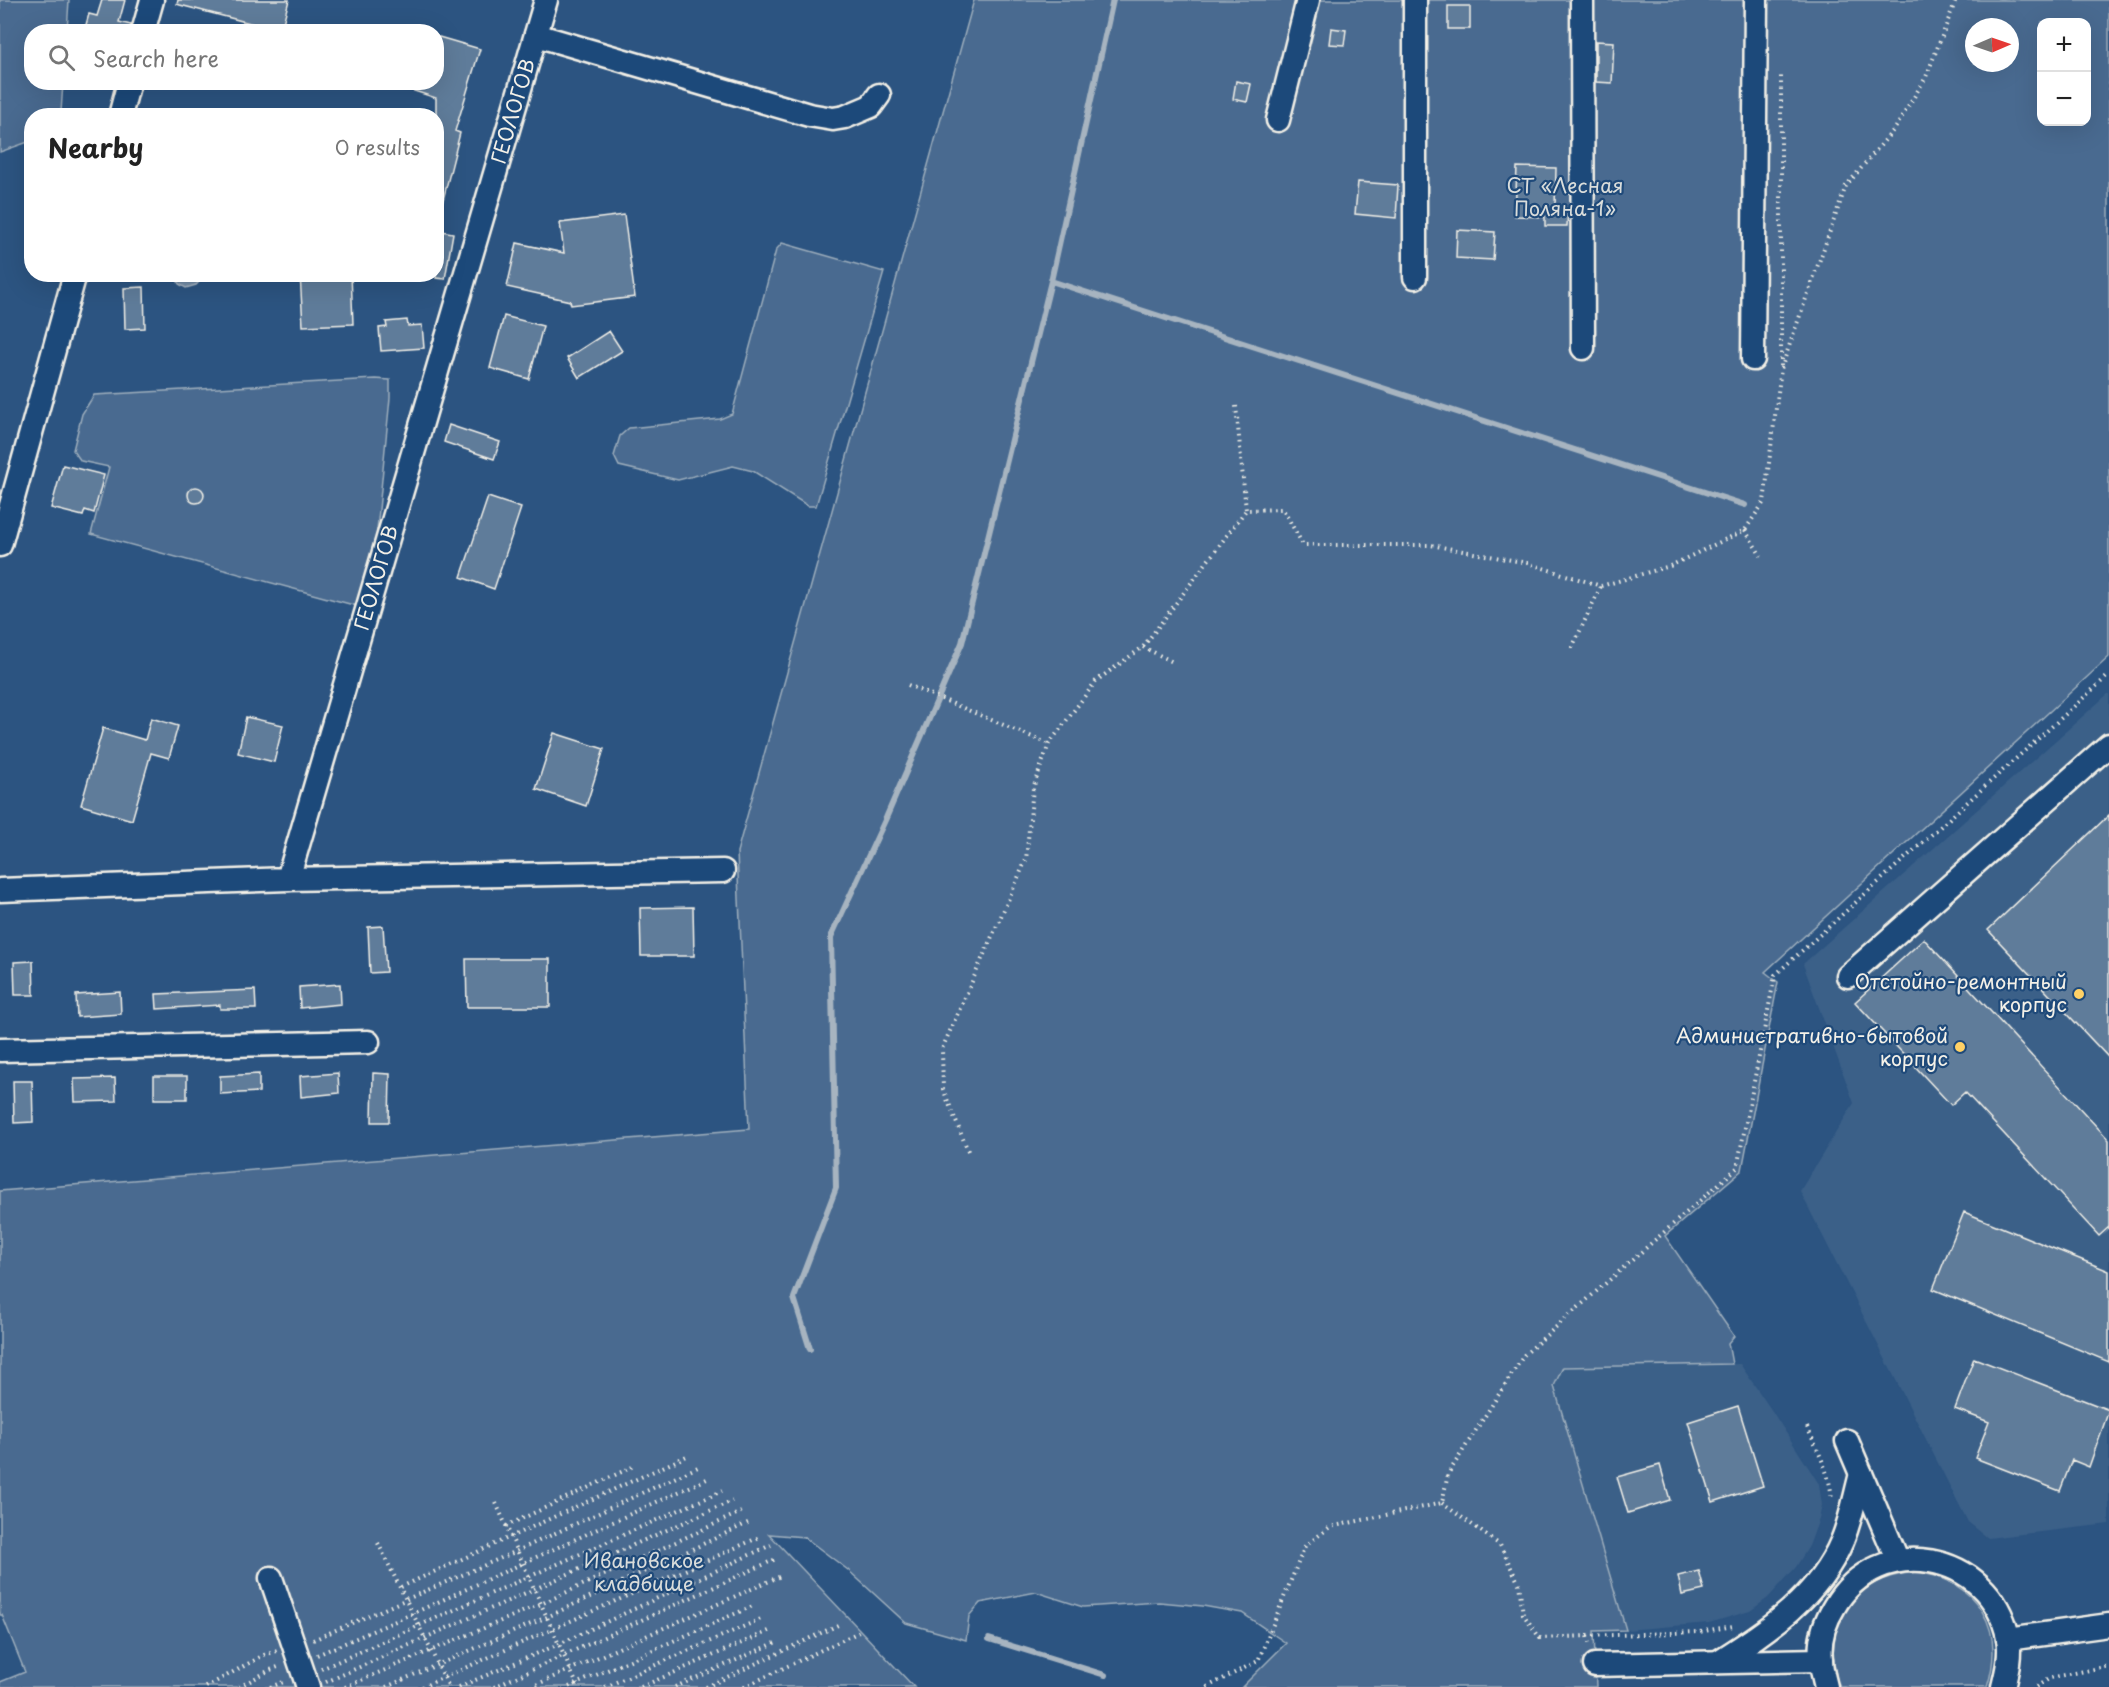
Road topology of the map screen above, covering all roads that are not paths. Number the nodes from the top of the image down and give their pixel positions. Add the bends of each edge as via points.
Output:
1 (152, 0) edge
2 (546, 0) edge
3 (1308, 0) edge
4 (1415, 0) edge
5 (1582, 0) edge
6 (1756, 0) edge
7 (145, 24) edge
8 (536, 36) junction
9 (127, 90) edge
10 (879, 95) dead end
11 (122, 108) edge
12 (1278, 120) dead end
13 (1415, 277) dead end
14 (73, 282) edge
15 (1583, 348) dead end
16 (1753, 359) dead end
17 (0, 545) edge
18 (2109, 745) edge
19 (723, 871) dead end
20 (288, 879) junction
21 (0, 890) edge
22 (1848, 976) dead end
23 (368, 1042) dead end
24 (0, 1050) edge
25 (1847, 1441) dead end
26 (1861, 1474) junction
27 (1898, 1561) junction
28 (271, 1578) dead end
29 (2109, 1625) edge
30 (2008, 1639) junction
31 (1821, 1660) junction
32 (1718, 1662) junction
33 (1595, 1665) road end
34 (305, 1671) edge
35 (1826, 1687) edge
36 (2003, 1687) edge

1 - 7 street
2 - 8 street, ГЕОЛОГОВ
3 - 12 street
4 - 13 street
5 - 15 street
6 - 16 street
8 - 10 street via 809,115 845,117 871,106
8 - 20 street, ГЕОЛОГОВ
9 - 11 street
14 - 17 street
18 - 22 street
19 - 20 street
20 - 21 street
23 - 24 street
25 - 26 street
26 - 27 street
26 - 32 street via 1842,1541 1825,1570 1790,1612
27 - 30 street via 1923,1560 1947,1565 1970,1577 1988,1594 2001,1615
27 - 31 street via 1876,1567 1840,1596 1822,1637
28 - 34 street
29 - 30 street
30 - 36 street
31 - 32 street
31 - 35 street
32 - 33 street

